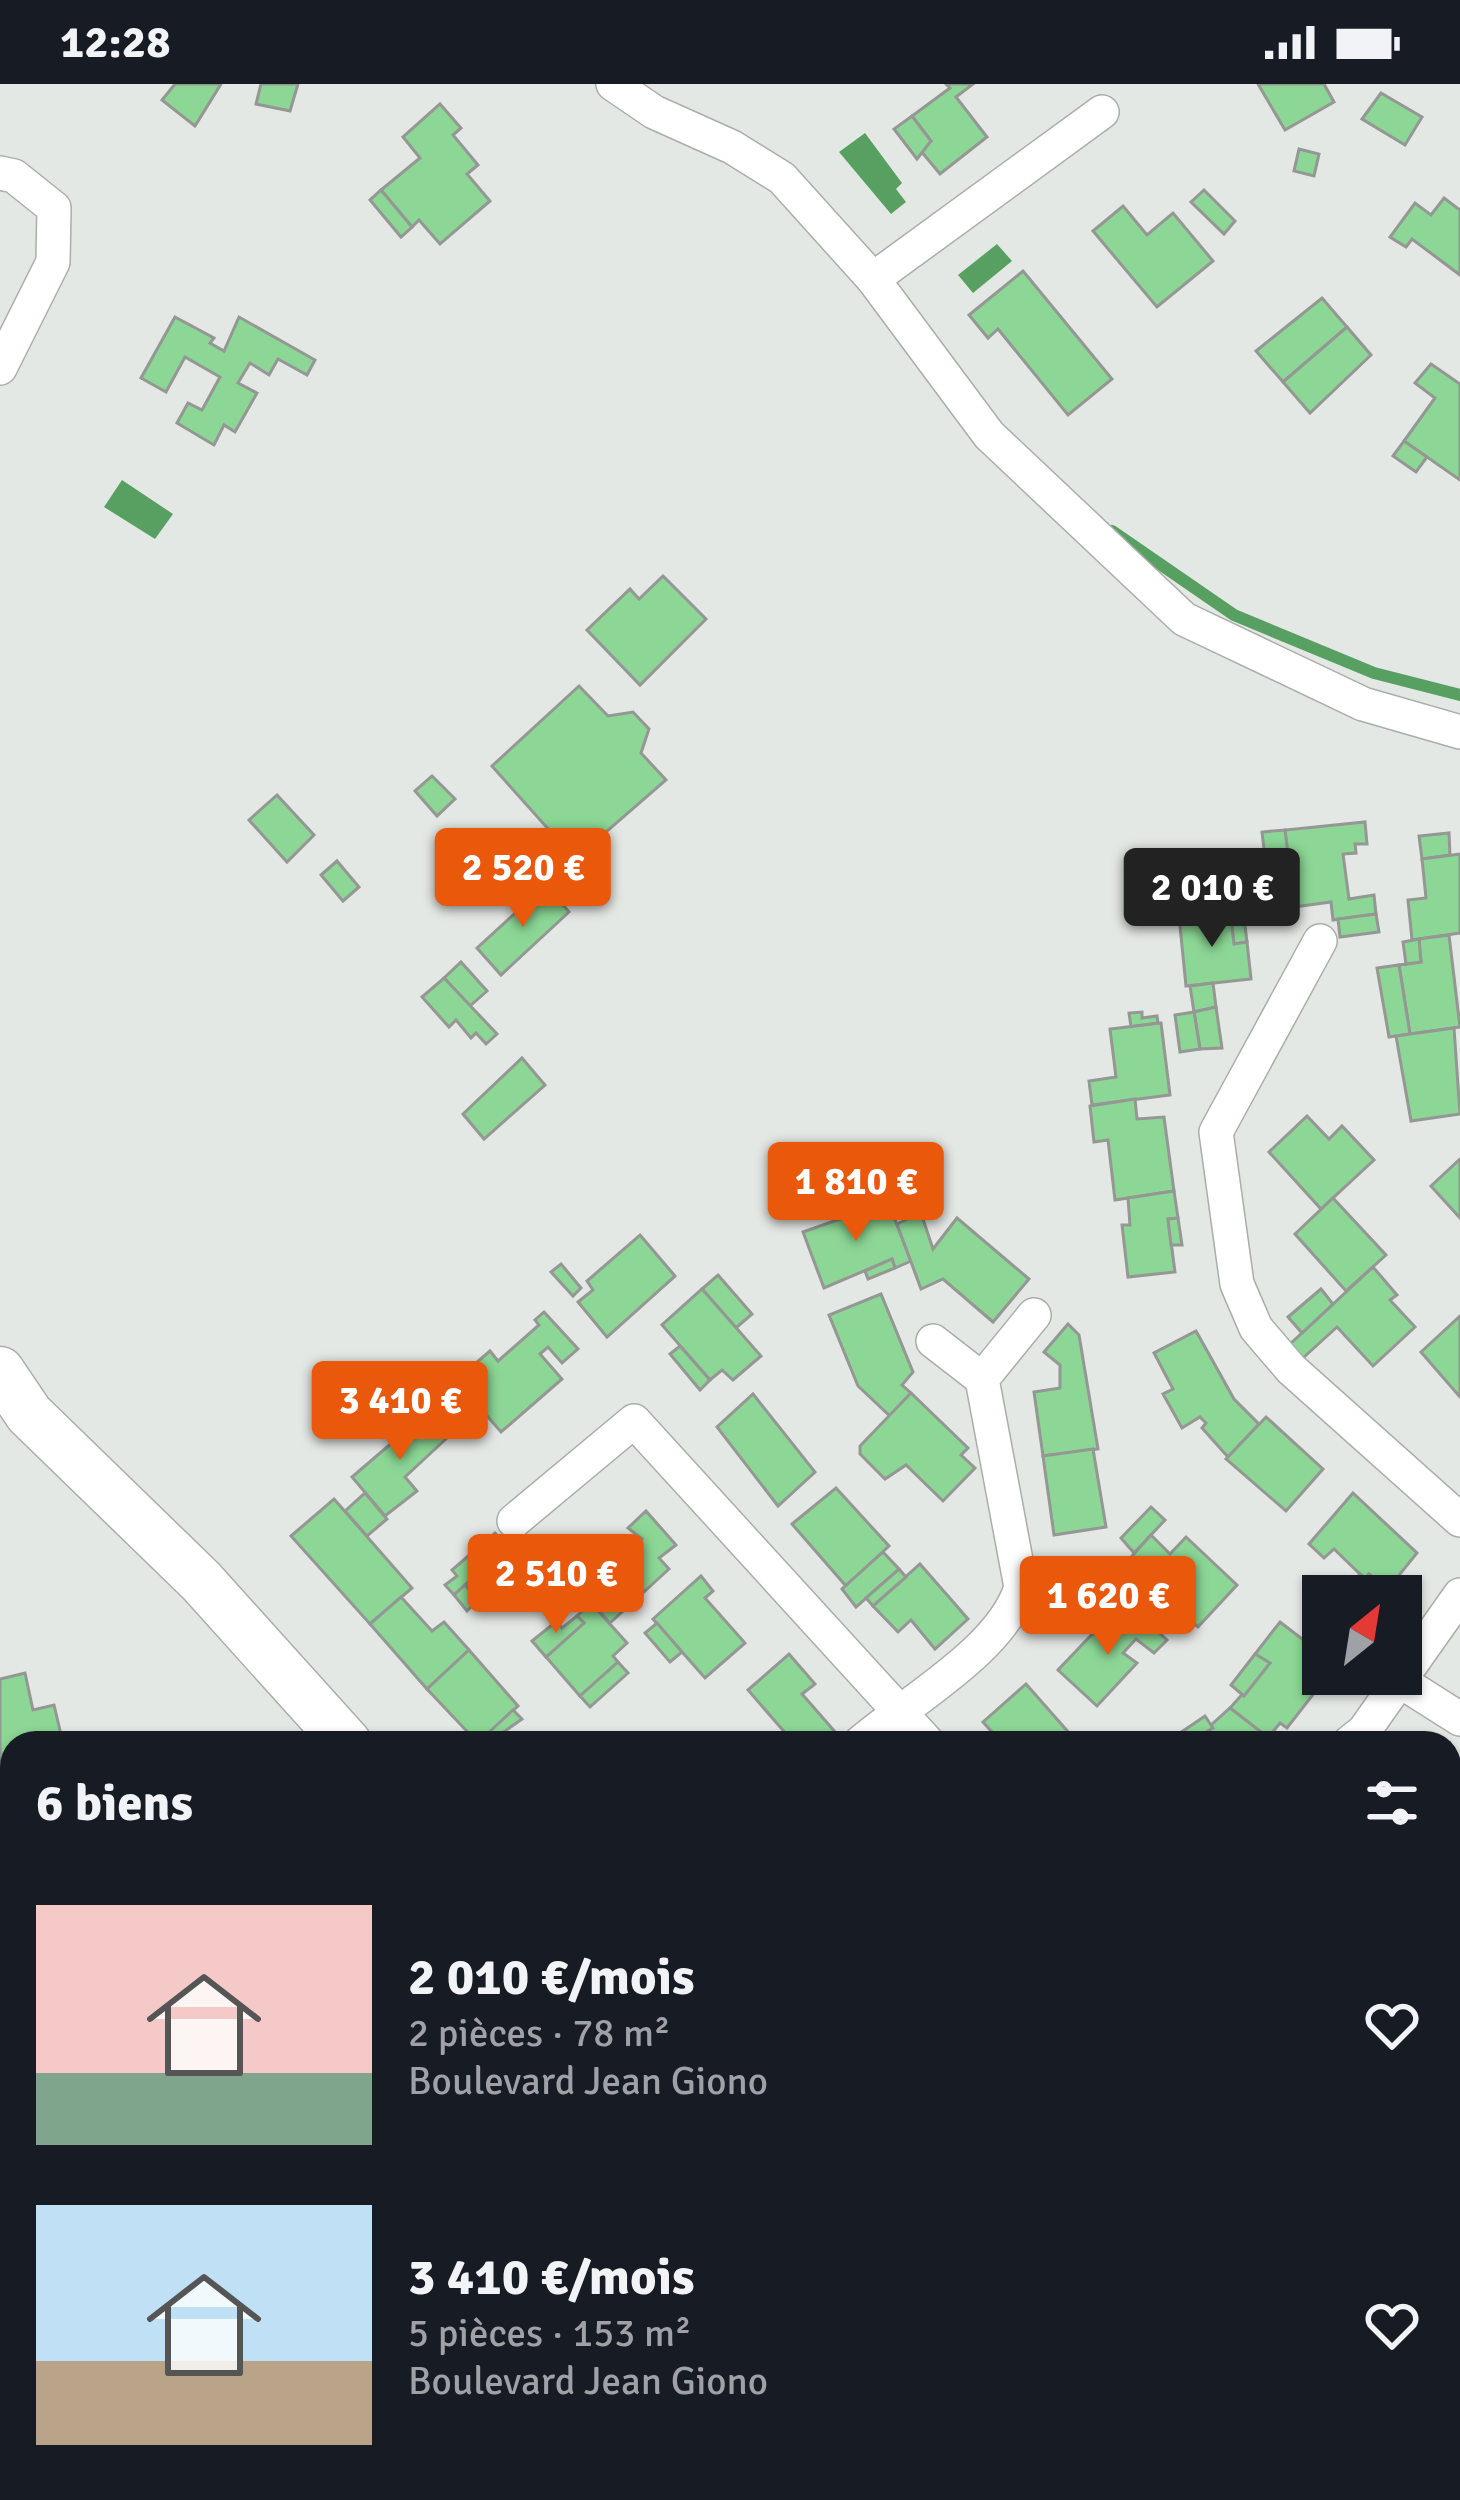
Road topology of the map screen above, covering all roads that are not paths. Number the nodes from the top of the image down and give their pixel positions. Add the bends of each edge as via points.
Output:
1 (613, 84) edge
2 (1102, 112) dead end
3 (0, 173) edge
4 (873, 279) junction
5 (0, 368) edge
6 (1460, 732) edge
7 (1320, 941) dead end
8 (1034, 1315) dead end
9 (933, 1341) dead end
10 (0, 1371) edge
11 (982, 1379) junction
12 (14, 1403) edge
13 (1460, 1520) edge
14 (514, 1521) dead end
15 (1460, 1595) edge
16 (1422, 1649) edge
17 (1388, 1695) edge
18 (1422, 1695) edge
19 (898, 1711) junction
20 (1460, 1719) edge
21 (335, 1731) edge
22 (874, 1731) edge
23 (917, 1731) edge
24 (1359, 1731) edge

1 - 4 street via 782,178
2 - 4 street
3 - 5 street via 54,208 53,262
4 - 6 street via 989,435 1184,620 1363,704
7 - 13 street via 1216,1132 1237,1284 1256,1328 1291,1370
8 - 11 street
9 - 11 street
10 - 12 street
11 - 19 street via 1021,1587 1013,1613
12 - 21 street via 201,1581
14 - 19 street via 634,1420
15 - 16 street
17 - 24 street
18 - 20 street
19 - 22 street
19 - 23 street

